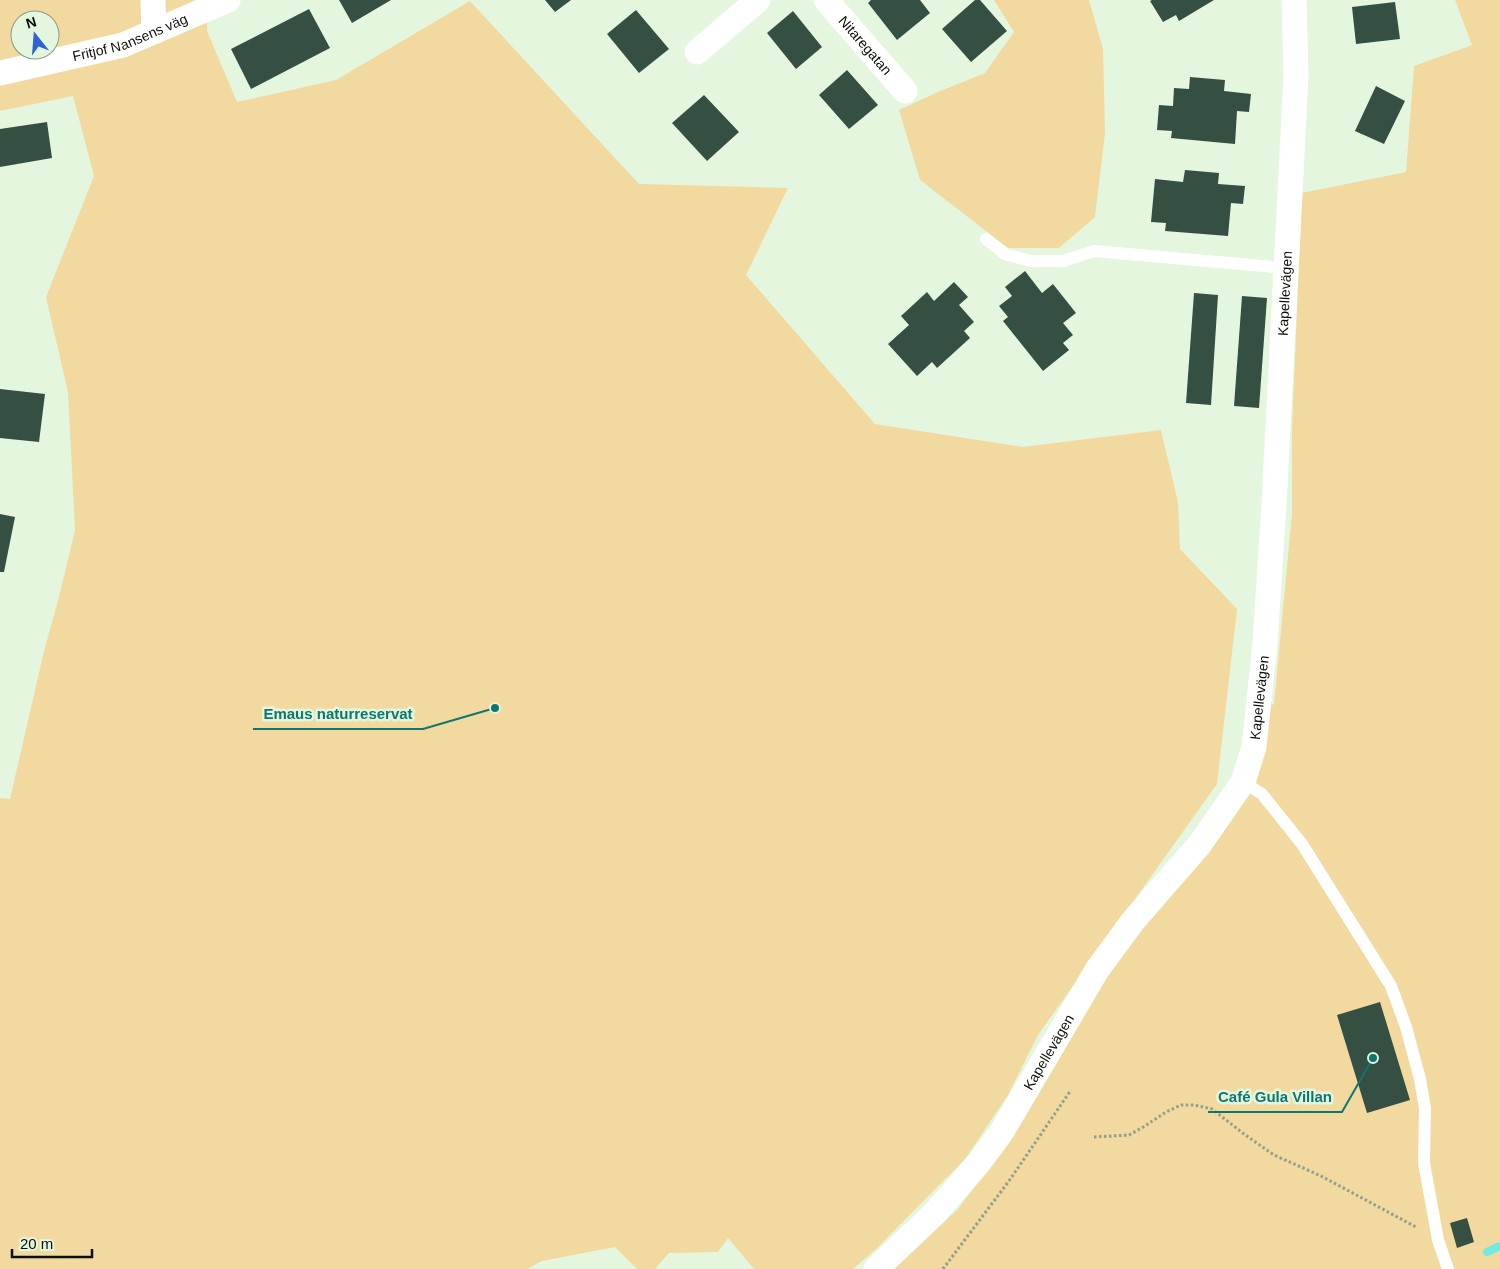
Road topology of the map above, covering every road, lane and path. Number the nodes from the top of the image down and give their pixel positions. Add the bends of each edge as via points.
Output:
1 (153, 0) edge
2 (228, 0) edge
3 (758, 0) edge
4 (826, 0) edge
5 (1294, 0) edge
6 (154, 32) junction
7 (697, 52) dead end
8 (0, 73) edge
9 (905, 91) dead end
10 (986, 239) dead end
11 (1285, 268) junction
12 (1243, 782) junction
13 (1071, 1090) dead end
14 (1094, 1137) dead end
15 (1438, 1240) junction
16 (876, 1269) edge
17 (943, 1269) edge
18 (1448, 1269) edge

1 - 6 street
2 - 6 street, Fritjof Nansens väg
3 - 7 street
4 - 9 street, Nitaregatan
5 - 11 street, Kapellevägen via 1296,76
6 - 8 street, Fritjof Nansens väg via 123,45
10 - 11 lane via 1005,254 1031,261 1062,261 1094,251
11 - 12 street, Kapellevägen via 1265,644 1254,748
12 - 15 lane via 1262,794 1302,844 1391,986 1420,1079 1425,1108 1424,1163
12 - 16 street, Kapellevägen via 1200,844 1133,921 1097,970 1001,1133 977,1165 934,1214
13 - 17 path
14 - 15 path via 1129,1135 1181,1105 1212,1109 1274,1155 1321,1176
15 - 18 lane

